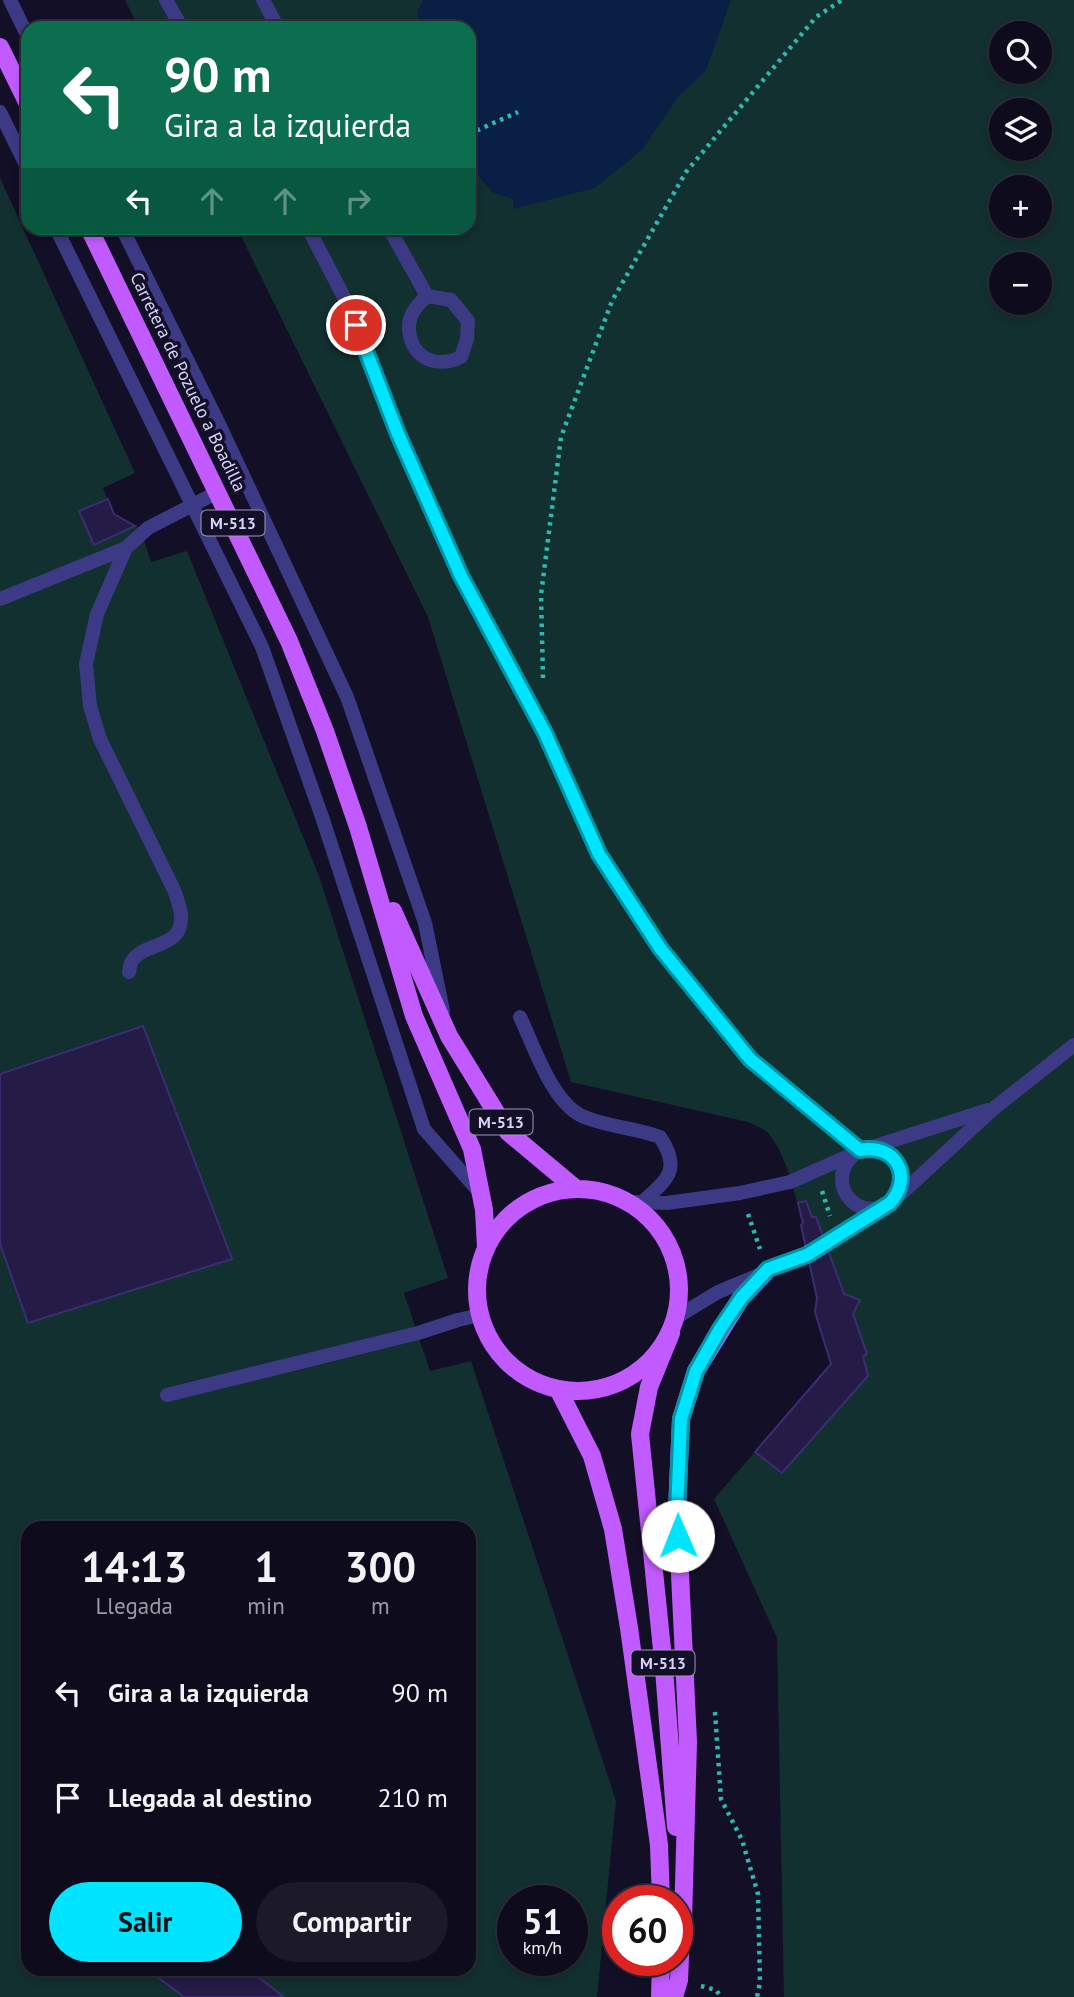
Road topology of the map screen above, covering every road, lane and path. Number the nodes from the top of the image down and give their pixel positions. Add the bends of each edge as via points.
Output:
1 (10, 0) edge
2 (166, 0) edge
3 (263, 0) edge
4 (842, 0) edge
5 (178, 21) edge
6 (274, 21) edge
7 (21, 23) edge
8 (0, 47) edge
9 (21, 90) edge
10 (0, 112) edge
11 (518, 112) dead end
12 (476, 131) edge
13 (21, 155) edge
14 (59, 235) edge
15 (92, 235) edge
16 (125, 235) edge
17 (312, 235) edge
18 (393, 235) edge
19 (427, 296) junction
20 (218, 492) junction
21 (193, 506) junction
22 (126, 548) junction
23 (0, 599) edge
24 (545, 733) junction
25 (358, 827) junction
26 (129, 972) dead end
27 (520, 1017) dead end
28 (449, 1036) junction
29 (1074, 1045) edge
30 (993, 1109) junction
31 (860, 1150) junction
32 (816, 1170) junction
33 (575, 1188) junction
34 (740, 1193) junction
35 (481, 1194) junction
36 (636, 1203) junction
37 (890, 1203) junction
38 (836, 1237) junction
39 (486, 1248) junction
40 (766, 1271) junction
41 (480, 1315) junction
42 (674, 1325) junction
43 (559, 1391) junction
44 (167, 1395) dead end
45 (714, 1702) dead end
46 (660, 1885) edge
47 (680, 1885) edge
48 (684, 1885) edge
49 (661, 1976) edge
50 (679, 1976) edge
51 (660, 1997) edge
52 (674, 1997) edge
53 (757, 1997) edge

1 - 7 lane
2 - 5 lane
3 - 6 lane
4 - 24 path via 816,17 686,172 612,301 561,437 541,595
8 - 9 main road
10 - 13 lane
11 - 12 path
14 - 21 lane
15 - 20 main road, Carretera de Pozuelo a Boadilla / M-513
16 - 28 lane via 347,697 425,923
17 - 24 lane via 348,303 398,434 461,576
18 - 19 lane
19 - 19 lane via 409,322 414,344 431,362 450,362 461,357 468,321 451,300
20 - 21 lane
20 - 25 main road, Carretera de Pozuelo a Boadilla / M-513 via 289,641
21 - 22 lane via 148,528
21 - 35 lane via 262,647 323,817 424,1129
22 - 23 lane
22 - 26 lane via 97,614 86,664 90,706 100,739 175,892 181,915 179,928 169,941 142,952
24 - 31 lane via 599,854 660,948 750,1059
25 - 28 main road, Carretera de Pozuelo a Boadilla / M-513
25 - 35 main road, Carretera de Pozuelo a Boadilla / M-513 via 414,1016 472,1149
27 - 36 lane via 566,1106 585,1118 660,1137 670,1152 671,1170 664,1184
28 - 33 main road, Carretera de Pozuelo a Boadilla / M-513 via 508,1132
29 - 30 lane
30 - 31 lane
30 - 37 lane
31 - 32 lane
31 - 37 lane via 880,1150 898,1163 902,1185
31 - 37 lane via 842,1170 843,1191 858,1207 869,1210
32 - 34 lane via 790,1182
32 - 38 path
33 - 36 main road, M-513
33 - 39 main road, M-513 via 522,1205 501,1224
34 - 36 lane
34 - 40 path
35 - 39 main road, Carretera de Pozuelo a Boadilla / M-513
36 - 42 main road, M-513 via 667,1240 677,1265 680,1291
37 - 38 lane
38 - 40 lane via 807,1255
39 - 41 main road, M-513 via 477,1281
40 - 42 lane via 719,1292
40 - 48 main road via 741,1298 696,1371 681,1419 677,1511 688,1742
41 - 43 main road, M-513 via 490,1342 508,1364 532,1381
41 - 44 lane
42 - 43 main road, M-513 via 657,1356 637,1374 613,1387
42 - 47 main road, M-513 via 649,1387 640,1434
43 - 46 main road, M-513 via 592,1456 613,1529 659,1845
45 - 53 path via 721,1799 743,1840 758,1894
49 - 51 main road
50 - 52 main road, M-513

